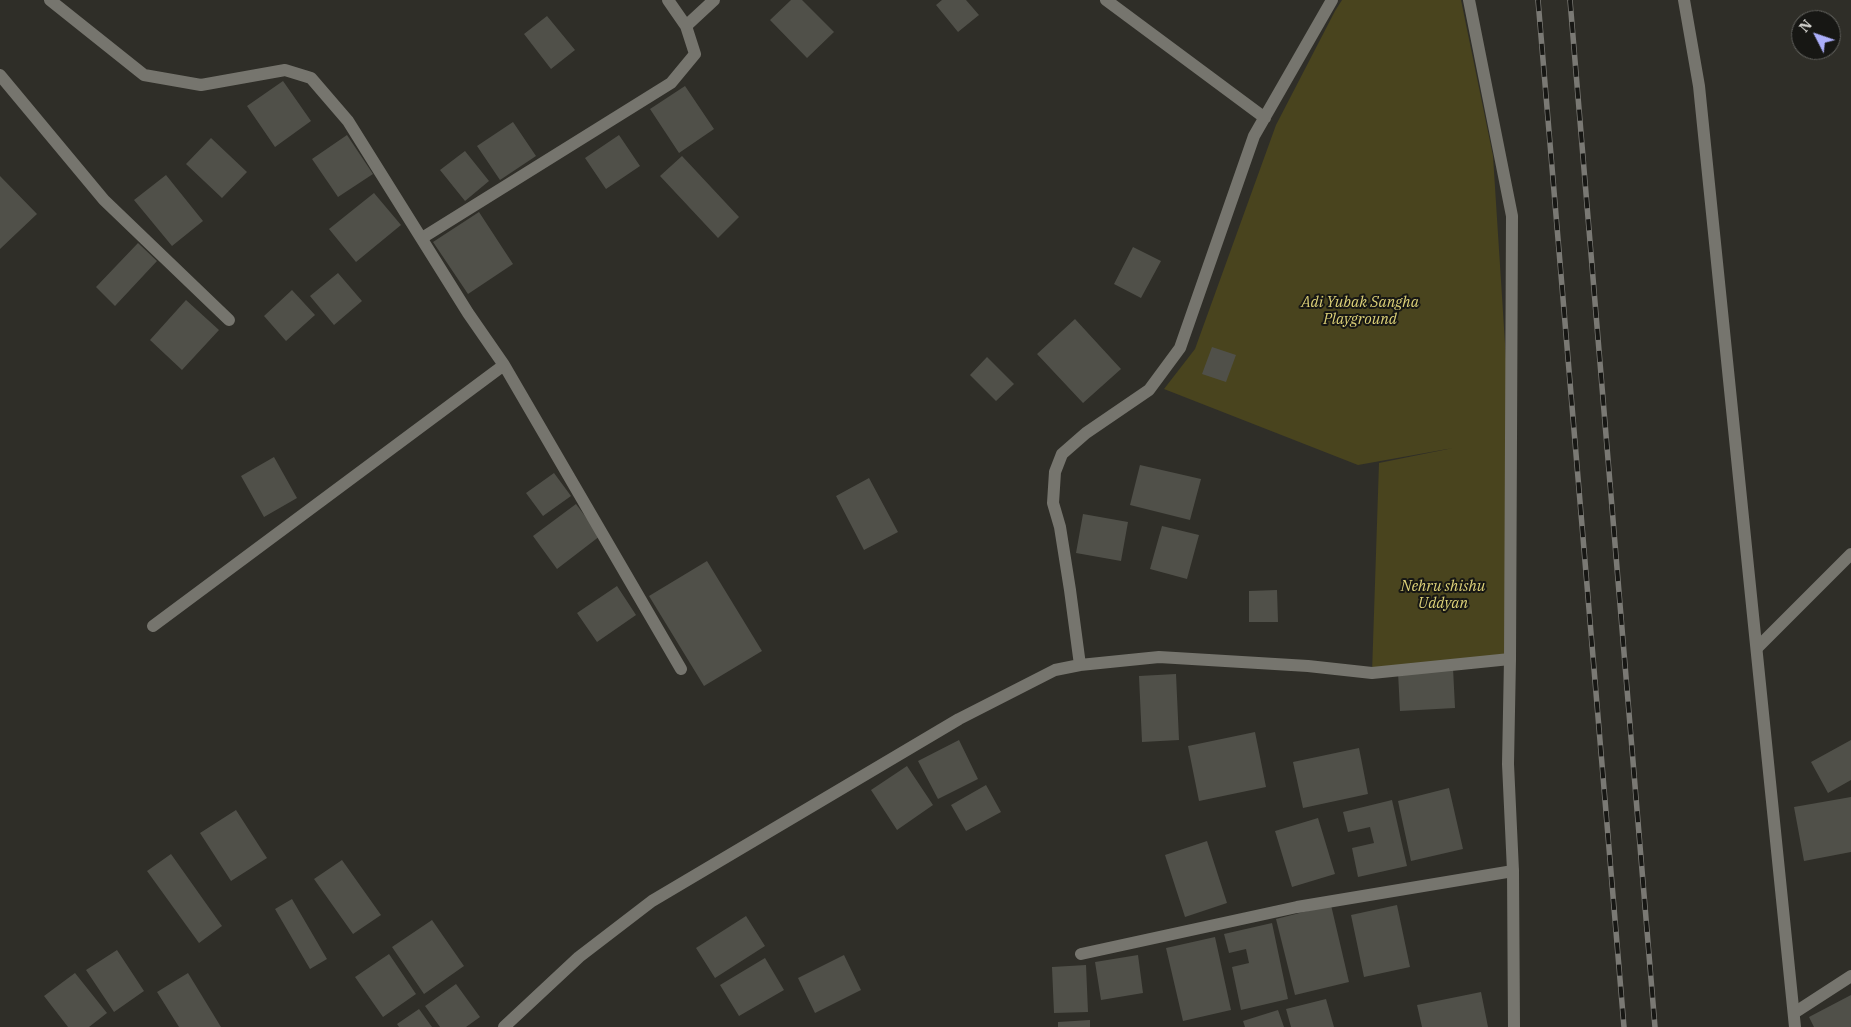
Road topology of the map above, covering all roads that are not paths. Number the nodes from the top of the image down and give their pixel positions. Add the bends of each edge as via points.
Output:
1 (50, 0) edge
2 (668, 0) edge
3 (714, 0) edge
4 (1106, 0) edge
5 (1332, 0) edge
6 (1470, 0) edge
7 (1684, 0) edge
8 (686, 26) junction
9 (0, 75) edge
10 (1265, 118) junction
11 (422, 238) junction
12 (229, 320) dead end
13 (504, 365) junction
14 (1851, 554) edge
15 (153, 626) dead end
16 (1757, 648) junction
17 (1510, 659) junction
18 (1080, 665) junction
19 (681, 669) dead end
20 (1513, 871) junction
21 (1081, 954) dead end
22 (1851, 976) edge
23 (1794, 1013) junction
24 (504, 1027) edge
25 (1514, 1027) edge
26 (1795, 1027) edge

1 - 11 street via 144,75 201,85 285,70 311,78 348,121
2 - 8 street
3 - 8 street
4 - 10 street
5 - 10 street
6 - 17 street via 1512,216
7 - 16 street via 1699,86
8 - 11 street via 695,54 670,83
9 - 12 street via 104,200
10 - 18 street via 1254,136 1180,348 1149,390 1086,433 1062,454 1055,472 1053,503 1060,527
11 - 13 street
13 - 15 street
13 - 19 street
14 - 16 street
16 - 23 street
17 - 18 street via 1372,673 1159,658
17 - 20 street via 1508,764
18 - 24 street via 1055,670 959,719 652,901 578,957
20 - 21 street via 1297,908
20 - 25 street
22 - 23 street
23 - 26 street

